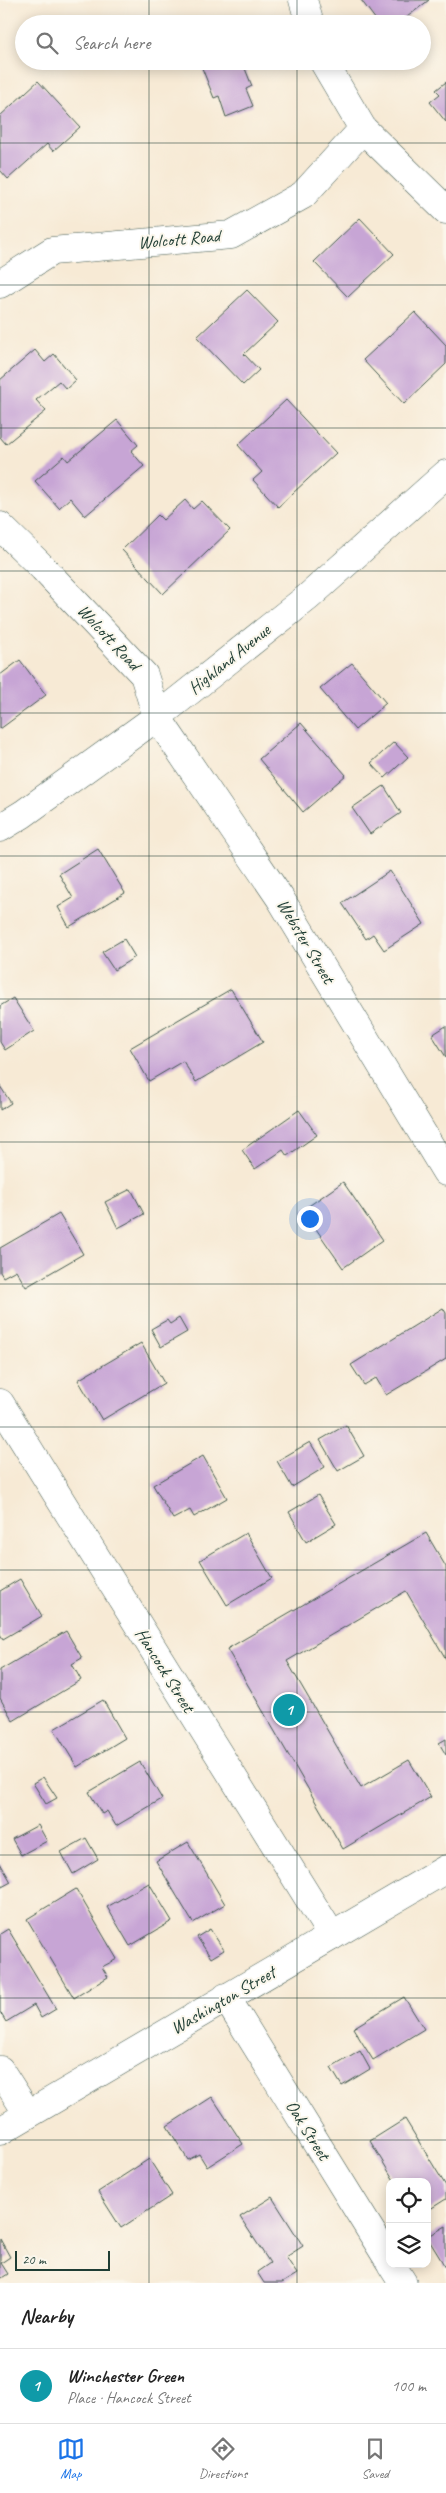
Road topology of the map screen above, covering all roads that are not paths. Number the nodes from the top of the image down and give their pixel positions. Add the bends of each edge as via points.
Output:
1 (302, 0) edge
2 (307, 15) edge
3 (328, 70) edge
4 (363, 129) junction
5 (446, 210) edge
6 (0, 284) edge
7 (446, 474) edge
8 (0, 526) edge
9 (157, 717) junction
10 (0, 828) edge
11 (446, 1172) edge
12 (0, 1403) edge
13 (446, 1869) edge
14 (332, 1936) junction
15 (226, 1997) junction
16 (0, 2070) edge
17 (28, 2114) junction
18 (0, 2131) edge
19 (386, 2257) edge
20 (393, 2268) edge
21 (403, 2283) edge

1 - 2 street
3 - 4 street
4 - 5 street
4 - 6 street, Wolcott Road via 303,195 231,235 52,251
7 - 9 street, Highland Avenue via 308,597
8 - 9 street, Wolcott Road via 144,675
9 - 10 street, Highland Avenue
9 - 11 street, Webster Street via 280,898
12 - 14 street, Hancock Street
13 - 14 street, Washington Street
14 - 15 street, Washington Street
15 - 17 street, Washington Street
15 - 19 street, Oak Street
16 - 17 street
17 - 18 street, Washington Street
20 - 21 street, Oak Street

